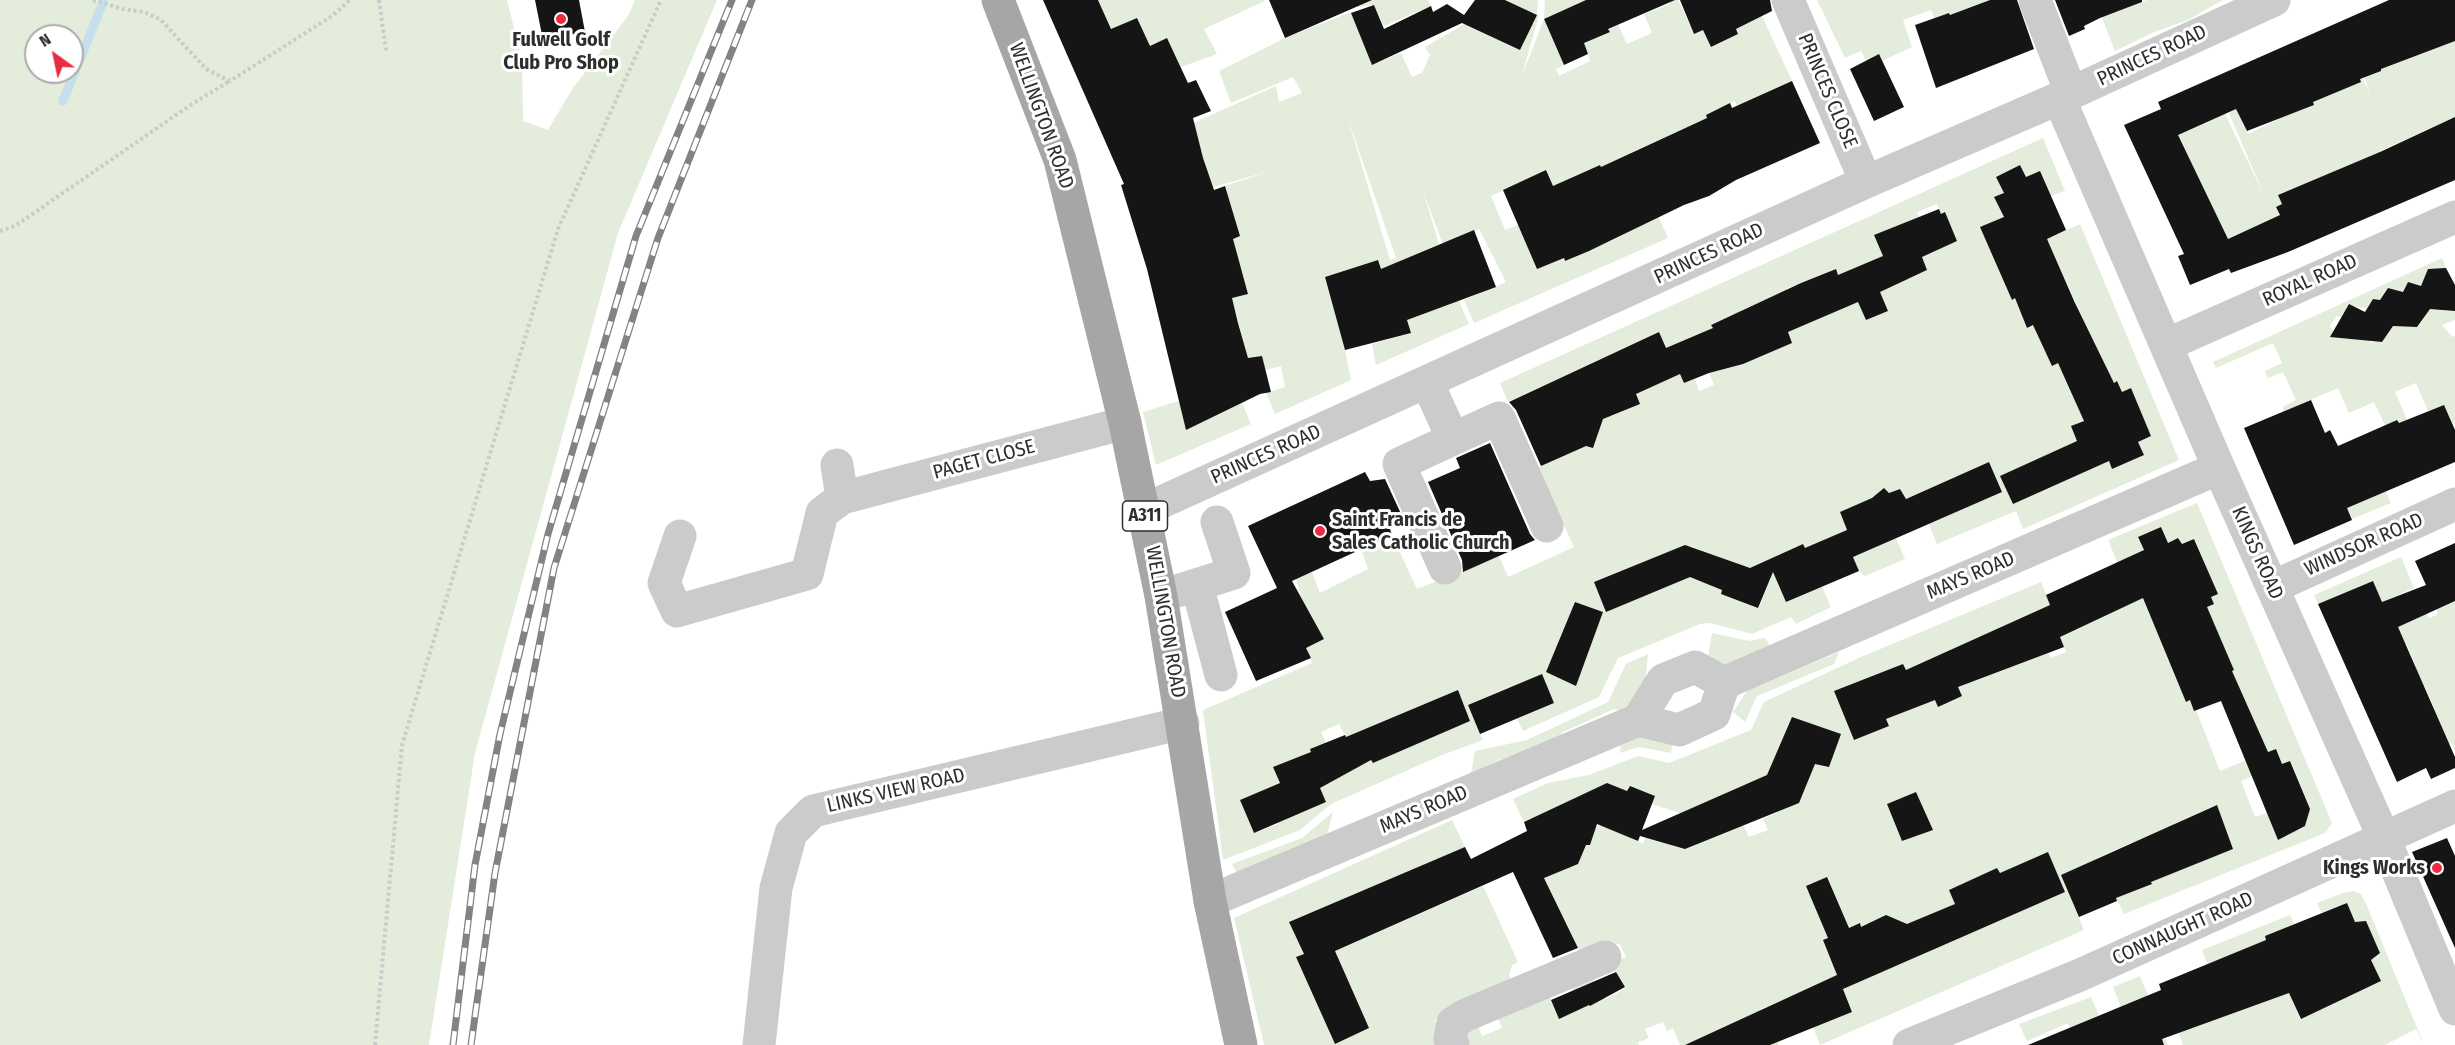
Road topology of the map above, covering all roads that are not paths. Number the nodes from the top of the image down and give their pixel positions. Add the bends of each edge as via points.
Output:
1 (998, 0) edge
2 (1788, 0) edge
3 (2035, 0) edge
4 (2264, 2) edge
5 (2065, 95) junction
6 (1866, 182) junction
7 (2455, 217) edge
8 (2166, 345) junction
9 (1427, 382) junction
10 (1125, 423) junction
11 (1453, 439) junction
12 (837, 465) dead end
13 (2219, 468) junction
14 (842, 498) junction
15 (2455, 504) edge
16 (1144, 510) junction
17 (1217, 522) dead end
18 (1547, 526) dead end
19 (680, 536) dead end
20 (1445, 568) dead end
21 (1197, 585) junction
22 (2272, 587) junction
23 (1161, 596) junction
24 (1221, 675) dead end
25 (1724, 683) junction
26 (1638, 720) junction
27 (1183, 723) junction
28 (2455, 806) edge
29 (2384, 838) junction
30 (1210, 900) junction
31 (1605, 957) dead end
32 (2455, 1009) edge
33 (759, 1045) edge
34 (1240, 1045) edge
35 (1453, 1045) edge
36 (1909, 1045) edge

1 - 10 main road, WELLINGTON ROAD / A311 via 1060,160
2 - 6 street, PRINCES CLOSE
3 - 5 street, KINGS ROAD
4 - 5 street, PRINCES ROAD
5 - 6 street, PRINCES ROAD
5 - 8 street, KINGS ROAD
6 - 9 street, PRINCES ROAD
7 - 8 street, ROYAL ROAD
8 - 13 street, KINGS ROAD
9 - 11 street
9 - 16 street, PRINCES ROAD
10 - 14 street, PAGET CLOSE
10 - 16 main road, WELLINGTON ROAD / A311
11 - 18 street via 1499,418
11 - 20 street via 1399,464
12 - 14 street
13 - 22 street, KINGS ROAD
13 - 25 street, MAYS ROAD
14 - 19 street via 822,513 807,574 677,610 664,583
15 - 22 street, WINDSOR ROAD
16 - 23 main road, WELLINGTON ROAD / A311
17 - 21 street via 1234,573
21 - 23 street
21 - 24 street
22 - 29 street, KINGS ROAD
23 - 27 main road, WELLINGTON ROAD / A311
25 - 26 street via 1713,714 1679,730
25 - 26 street via 1695,667 1663,680
26 - 30 street, MAYS ROAD
27 - 30 main road, WELLINGTON ROAD / A311
27 - 33 street, LINKS VIEW ROAD via 813,811 791,833 776,888
28 - 29 street, CONNAUGHT ROAD
29 - 32 street, KINGS ROAD
29 - 36 street, CONNAUGHT ROAD via 2080,975
30 - 34 main road, WELLINGTON ROAD / A311
31 - 35 street via 1466,1015 1453,1023

